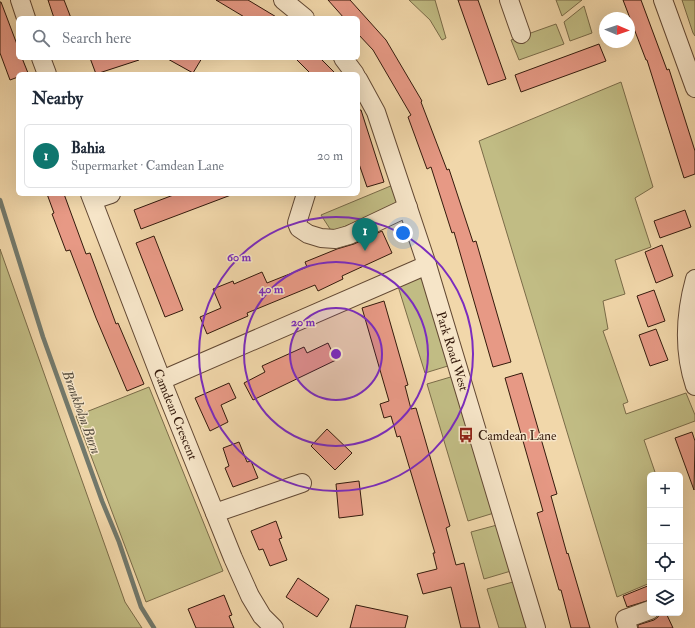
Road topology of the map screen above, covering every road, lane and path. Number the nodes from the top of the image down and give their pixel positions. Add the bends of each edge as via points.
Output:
1 (20, 0) edge
2 (283, 0) edge
3 (509, 0) edge
4 (663, 0) edge
5 (25, 16) edge
6 (303, 16) edge
7 (520, 34) dead end
8 (42, 60) edge
9 (344, 60) edge
10 (692, 70) edge
11 (46, 72) edge
12 (354, 72) edge
13 (360, 83) edge
14 (695, 88) edge
15 (305, 196) edge
16 (92, 197) edge
17 (408, 207) junction
18 (427, 264) junction
19 (695, 279) edge
20 (162, 380) junction
21 (695, 386) edge
22 (302, 483) dead end
23 (215, 513) junction
24 (647, 611) edge
25 (274, 628) edge
26 (536, 628) edge
27 (628, 628) edge

1 - 5 street
2 - 6 street
3 - 7 street
4 - 10 street
8 - 11 street
9 - 12 street
10 - 14 street
13 - 17 street, Park Road West via 376,112
15 - 17 street via 297,223 299,228 308,234 322,238 335,239 349,235
16 - 20 street, Camdean Crescent
17 - 18 street, Park Road West
18 - 20 street
18 - 26 street, Park Road West
19 - 21 street via 689,300 686,328
20 - 23 street, Camdean Crescent
22 - 23 street
23 - 25 street, Camdean Crescent via 250,596 262,616
24 - 27 street via 625,619

